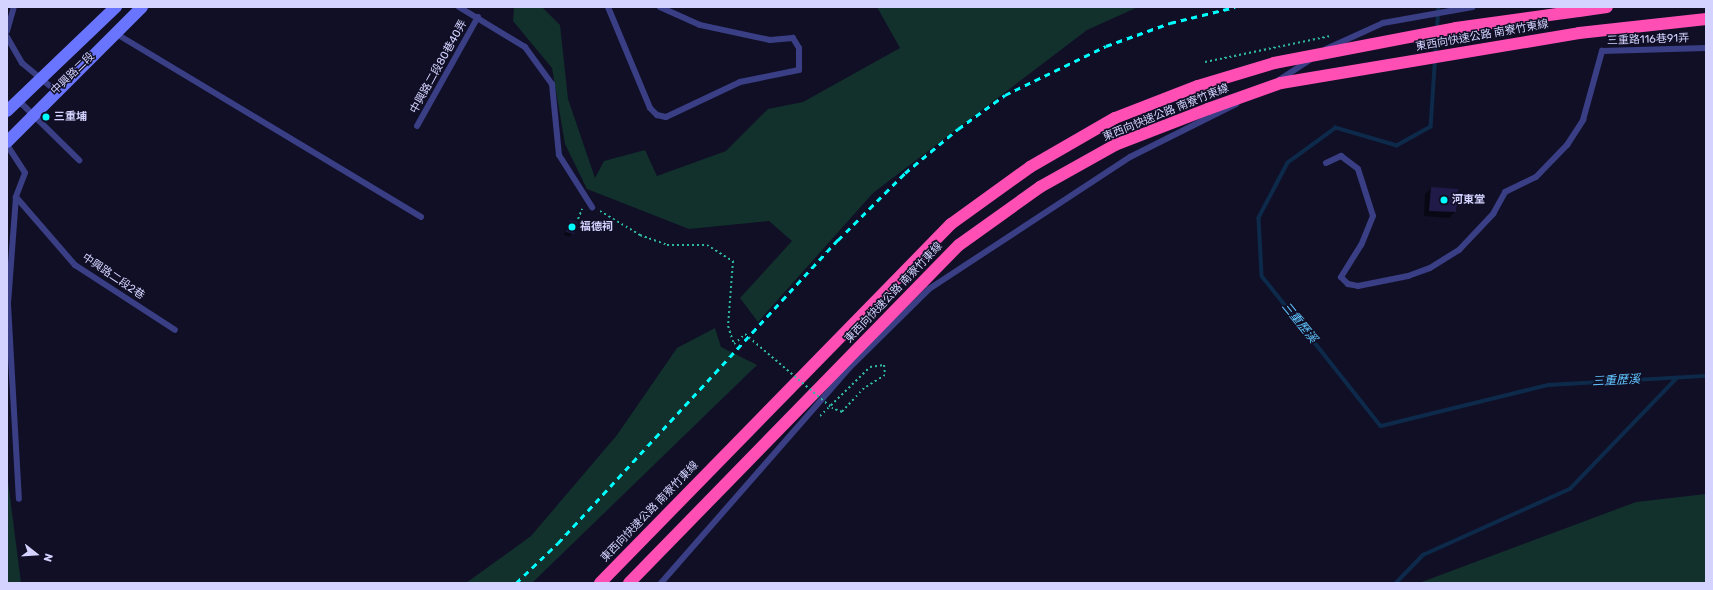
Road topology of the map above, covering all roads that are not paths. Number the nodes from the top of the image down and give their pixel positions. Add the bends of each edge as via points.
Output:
1 (14, 7) edge
2 (116, 7) edge
3 (142, 7) edge
4 (459, 7) edge
5 (608, 7) edge
6 (660, 7) edge
7 (1465, 7) edge
8 (1473, 7) edge
9 (1607, 7) edge
10 (478, 17) junction
11 (1706, 19) edge
12 (7, 31) edge
13 (115, 33) junction
14 (7, 37) edge
15 (1706, 48) edge
16 (42, 78) junction
17 (56, 91) junction
18 (18, 100) junction
19 (7, 111) edge
20 (33, 115) junction
21 (417, 126) dead end
22 (7, 143) edge
23 (79, 160) dead end
24 (1326, 163) dead end
25 (16, 197) junction
26 (592, 207) road end
27 (421, 217) dead end
28 (175, 330) dead end
29 (19, 499) dead end
30 (600, 583) edge
31 (630, 583) edge
32 (661, 583) edge

1 - 12 lane
2 - 16 main road, 中興路二段
3 - 13 main road, 中興路二段
4 - 10 lane
5 - 6 lane via 650,108 657,115 666,117 740,82 799,70 799,48 793,38 770,40 700,25
7 - 8 lane
7 - 32 lane via 1405,21 1383,23 1326,49 1271,85 1130,157 929,289 849,368
9 - 30 highway, 東西向快速公路 南寮竹東線, bridge via 1456,28 1274,63 1198,86 1115,118 1030,167 951,224
10 - 21 lane, 中興路二段80巷40弄
10 - 26 lane via 525,47 552,84 559,155
11 - 31 highway, 東西向快速公路 南寮竹東線, bridge via 1579,33 1281,83 1116,144 1040,187 959,245
13 - 17 main road, 中興路二段
13 - 27 lane
14 - 16 lane via 22,63
15 - 24 lane, 三重路116巷91弄 via 1602,51 1583,120 1568,145 1536,177 1505,192 1493,214 1459,250 1430,268 1408,276 1358,286 1348,284 1341,277 1361,245 1373,216 1358,169 1341,156
16 - 17 lane
16 - 18 main road, 中興路二段
17 - 20 main road, 中興路二段
18 - 19 main road, 中興路二段
18 - 20 lane
20 - 22 main road, 中興路二段
20 - 23 lane
22 - 25 lane via 24,173
25 - 28 lane, 中興路二段2巷 via 75,265
25 - 29 lane via 8,304

